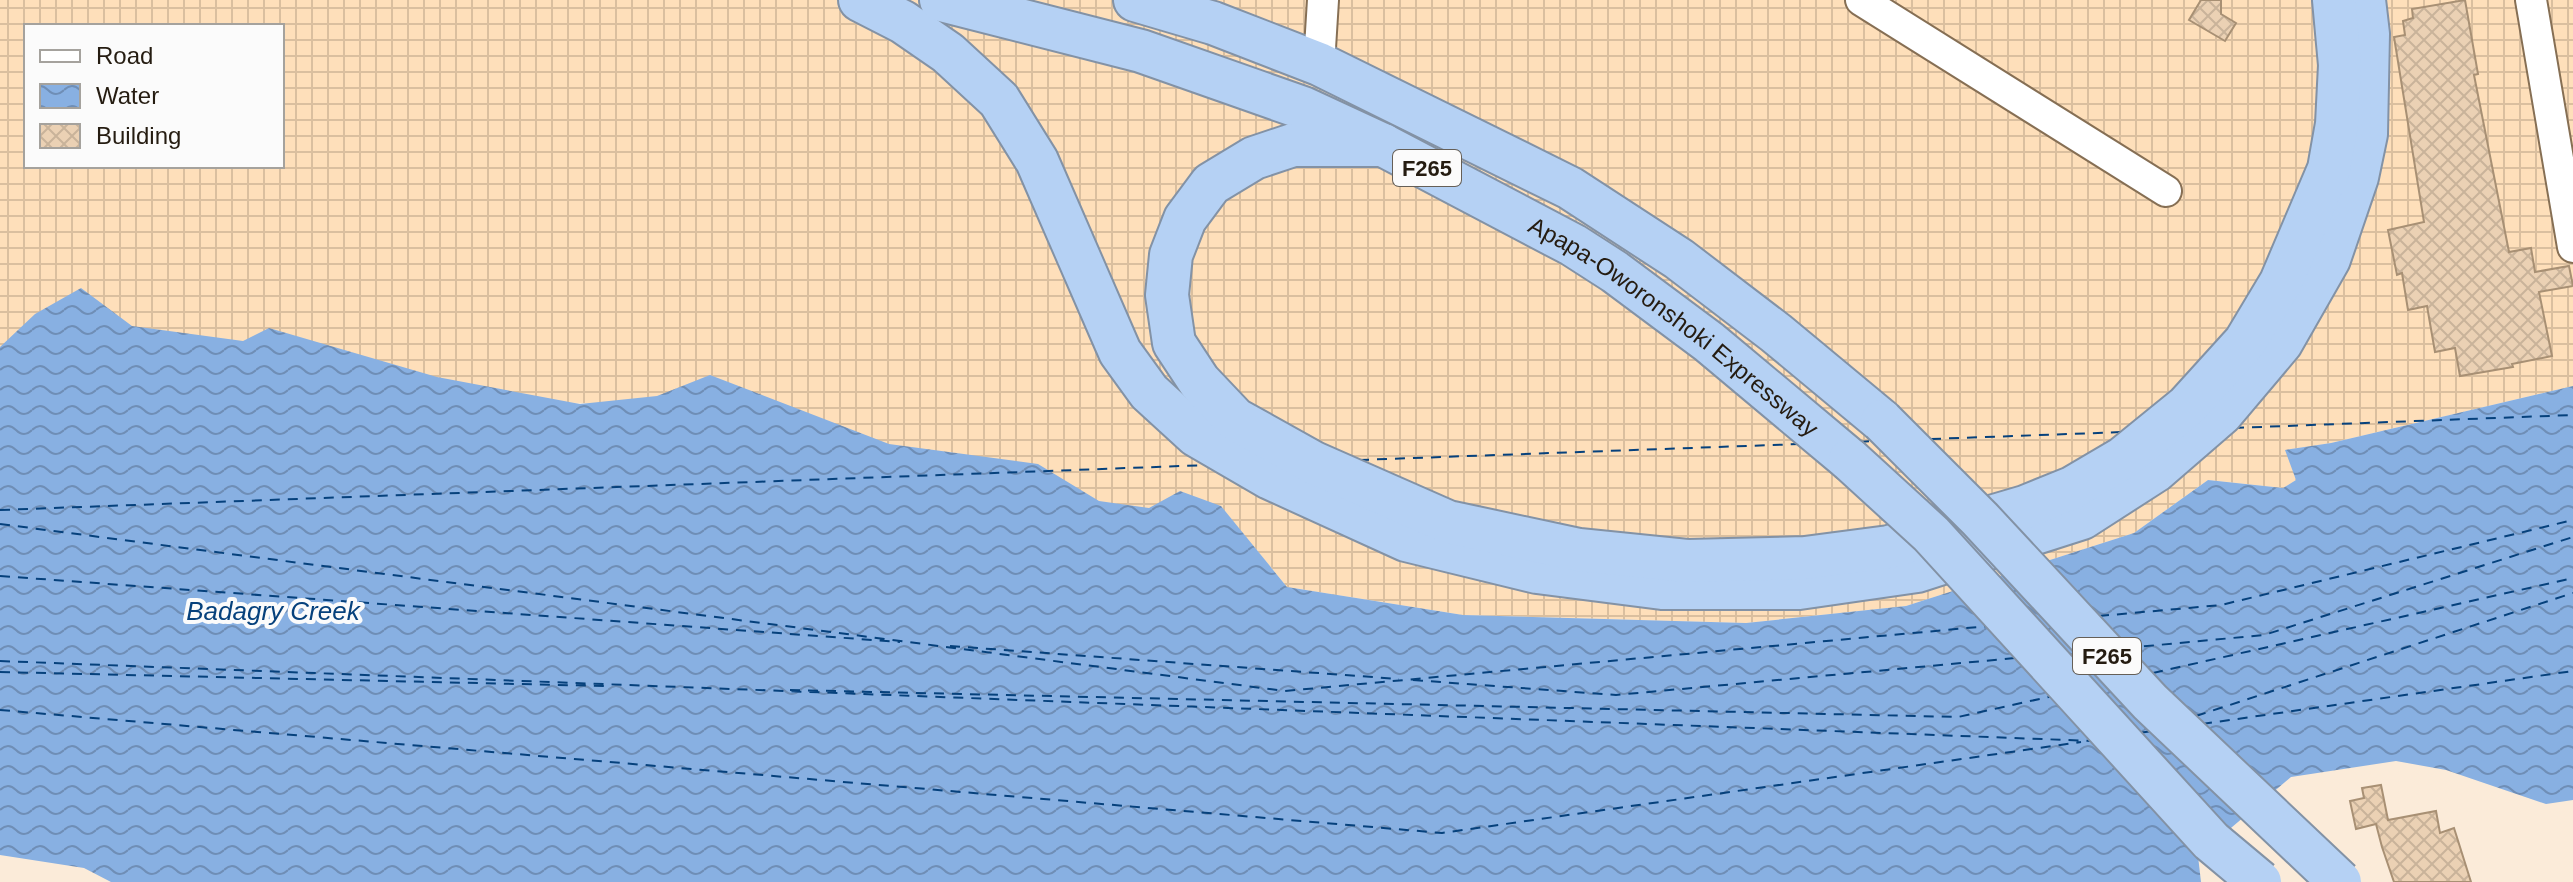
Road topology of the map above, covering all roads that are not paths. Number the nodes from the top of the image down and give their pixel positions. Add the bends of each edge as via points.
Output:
1 (860, 0) edge
2 (941, 0) edge
3 (1135, 0) edge
4 (1323, 0) edge
5 (2334, 0) edge
6 (2364, 0) edge
7 (2531, 0) edge
8 (1873, 3) edge
9 (1319, 64) junction
10 (1383, 145) junction
11 (2166, 191) dead end
12 (2573, 247) edge
13 (2260, 882) edge
14 (2340, 882) edge

1 - 6 highway via 948,53 999,100 1037,161 1120,352 1149,392 1196,435 1270,478 1406,540 1537,572 1662,588 1799,588 1917,571 2082,518 2155,471 2222,413 2281,343 2329,259 2366,134
2 - 10 highway, Apapa-Oworonshoki Expressway / F265 via 1141,51 1303,108
3 - 9 highway, Apapa-Oworonshoki Expressway / F265
4 - 9 lane
5 - 10 highway via 2340,65 2329,169 2281,282 2245,342 2187,406 2123,458 2072,488 1889,547 1805,558 1687,561 1579,550 1448,522 1314,463 1235,419 1199,381 1174,343 1167,295 1171,255 1185,219 1211,184 1254,158 1293,145
7 - 12 lane
8 - 11 lane
9 - 14 highway, Apapa-Oworonshoki Expressway / F265, bridge via 1570,188 1679,259 1776,333 1882,421 2150,702
10 - 13 highway, Apapa-Oworonshoki Expressway / F265, bridge via 1615,272 1709,342 1850,460 1931,534 2211,841

